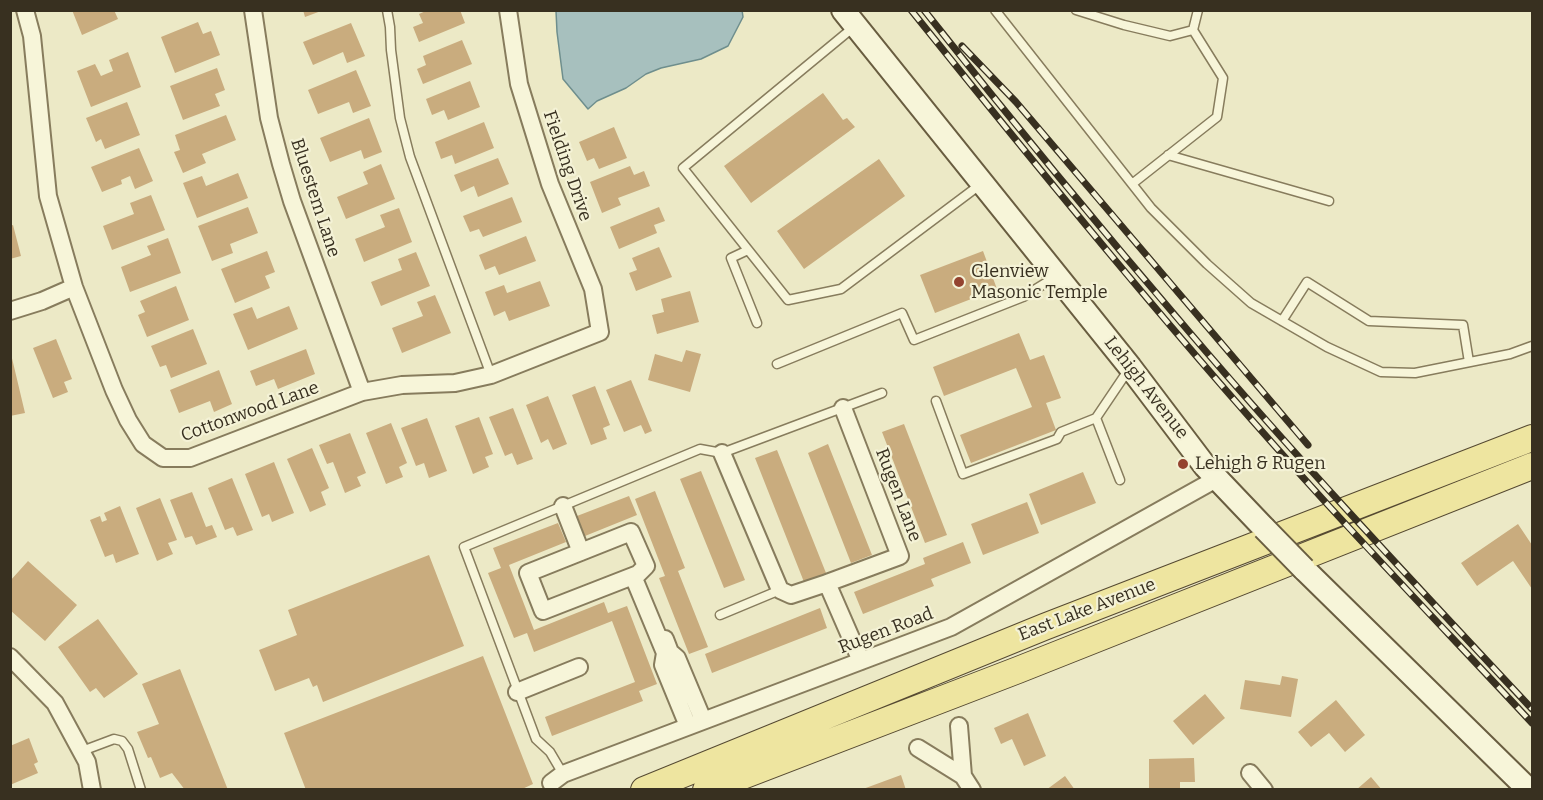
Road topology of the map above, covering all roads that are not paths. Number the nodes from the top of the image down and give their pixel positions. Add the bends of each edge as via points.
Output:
1 (25, 10) edge
2 (253, 10) edge
3 (387, 10) edge
4 (508, 10) edge
5 (1076, 10) edge
6 (1198, 10) edge
7 (997, 11) edge
8 (849, 18) edge
9 (1193, 30) junction
10 (1168, 155) junction
11 (982, 183) junction
12 (1132, 184) junction
13 (1329, 201) dead end
14 (748, 250) junction
15 (1057, 276) junction
16 (74, 287) junction
17 (10, 310) edge
18 (1282, 321) junction
19 (757, 323) dead end
20 (600, 332) joint
21 (1533, 346) edge
22 (1469, 362) junction
23 (777, 364) dead end
24 (1130, 367) junction
25 (491, 375) junction
26 (362, 392) junction
27 (882, 393) dead end
28 (936, 401) dead end
29 (843, 408) junction
30 (1096, 418) junction
31 (1533, 438) edge
32 (722, 453) junction
33 (1533, 466) edge
34 (1218, 478) junction
35 (1120, 480) dead end
36 (563, 506) junction
37 (581, 552) junction
38 (635, 575) junction
39 (827, 584) junction
40 (780, 590) junction
41 (720, 615) dead end
42 (10, 657) edge
43 (861, 661) junction
44 (579, 667) dead end
45 (517, 692) junction
46 (695, 723) junction
47 (959, 726) dead end
48 (918, 748) dead end
49 (82, 751) junction
50 (1250, 773) dead end
51 (557, 778) joint
52 (967, 783) edge
53 (92, 789) edge
54 (141, 789) edge
55 (644, 789) edge
56 (706, 789) edge
57 (1264, 789) edge
58 (1529, 789) edge

1 - 16 street, Cottonwood Lane via 32,36 48,196
2 - 26 street, Bluestem Lane via 269,118 281,164
3 - 25 lane via 400,118 410,157
4 - 20 street, Fielding Drive via 519,84 550,184 593,289
5 - 9 lane via 1170,36
6 - 9 lane
7 - 12 lane
8 - 11 street, Lehigh Avenue
8 - 14 lane via 683,168
9 - 10 lane via 1224,78 1217,117
10 - 12 lane
10 - 13 lane
11 - 14 lane via 841,289 788,300
11 - 15 street, Lehigh Avenue
12 - 18 lane via 1207,264 1251,303
14 - 19 lane via 731,258
15 - 23 lane via 1023,297 914,340 902,313
15 - 24 street, Lehigh Avenue
16 - 17 street
16 - 26 street, Cottonwood Lane via 128,420 143,444 163,458 190,458
18 - 22 lane via 1381,372 1415,373
18 - 22 lane via 1307,282 1370,321 1463,325
20 - 25 street, Cottonwood Lane
21 - 22 lane
24 - 30 lane
24 - 34 street, Lehigh Avenue
25 - 26 street, Cottonwood Lane via 455,383 402,385
27 - 29 lane
28 - 30 lane via 963,474 1056,439 1061,432
29 - 32 lane
29 - 39 street, Rugen Lane via 900,556
30 - 35 lane
31 - 55 main road, East Lake Avenue via 1044,627
32 - 36 lane via 700,449
32 - 40 street
33 - 56 main road, East Lake Avenue
34 - 43 street, Rugen Road via 951,627
34 - 58 street, Lehigh Avenue, bridge via 1304,569
36 - 37 street
36 - 45 lane via 464,547
37 - 38 street via 631,532 646,566
37 - 38 street via 528,573 543,611
38 - 46 street via 670,652 677,658
39 - 40 street, Rugen Lane via 791,595
39 - 43 street
40 - 41 lane
42 - 49 street via 55,704
43 - 46 street, Rugen Road
44 - 45 street
45 - 51 lane via 536,739 550,752
46 - 51 street, Rugen Road
47 - 52 street
48 - 52 street
49 - 53 street
49 - 54 lane via 114,739 122,741
50 - 57 street

